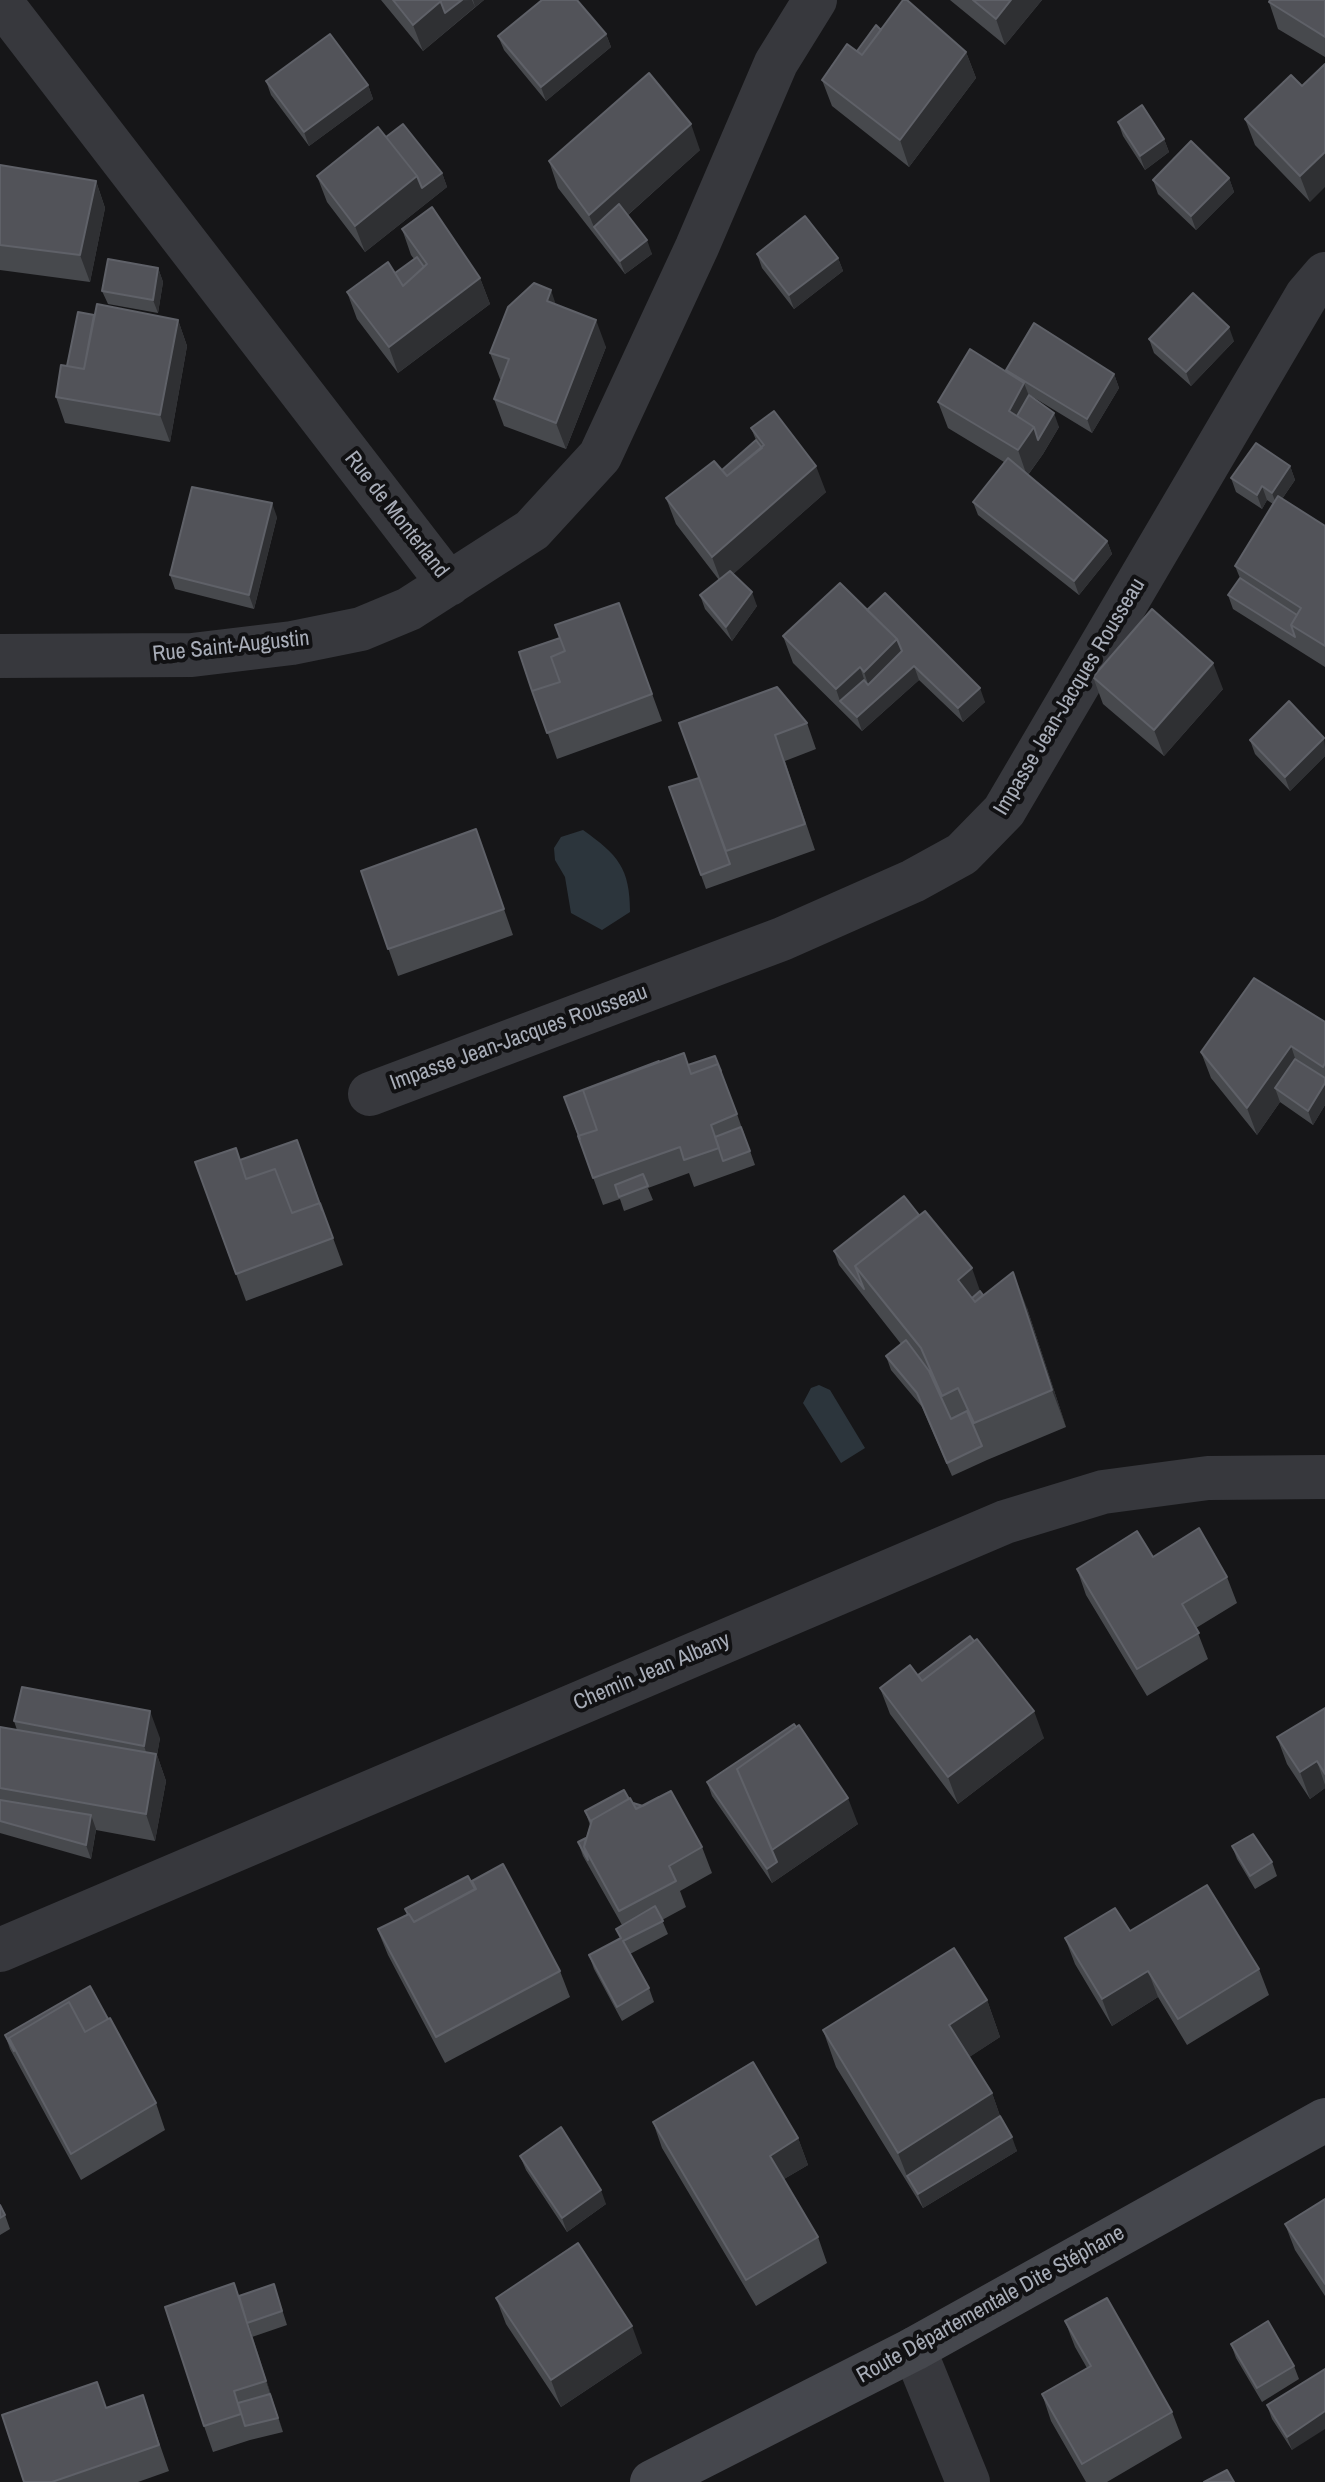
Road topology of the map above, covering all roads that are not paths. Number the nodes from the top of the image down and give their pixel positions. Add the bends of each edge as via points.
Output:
1 (815, 0) edge
2 (5, 3) edge
3 (1325, 274) edge
4 (449, 584) junction
5 (8, 667) edge
6 (370, 1094) dead end
7 (1325, 1477) edge
8 (0, 1950) edge
9 (1325, 2120) edge
10 (914, 2349) junction
11 (652, 2482) edge
12 (968, 2482) edge

1 - 4 street, Rue de Monterland via 776,63 600,456 532,530
2 - 4 street, Rue de Monterland
3 - 6 street, Impasse Jean-Jacques Rousseau via 1307,295 1004,811 974,844 913,881 782,939
4 - 5 street, Rue Saint-Augustin via 409,609 361,629 292,643
7 - 8 street, Chemin Jean Albany via 1208,1478 1103,1492 1005,1522
9 - 10 main road, Route Départementale Dite Stéphane
10 - 11 main road, Route Départementale Dite Stéphane
10 - 12 street

